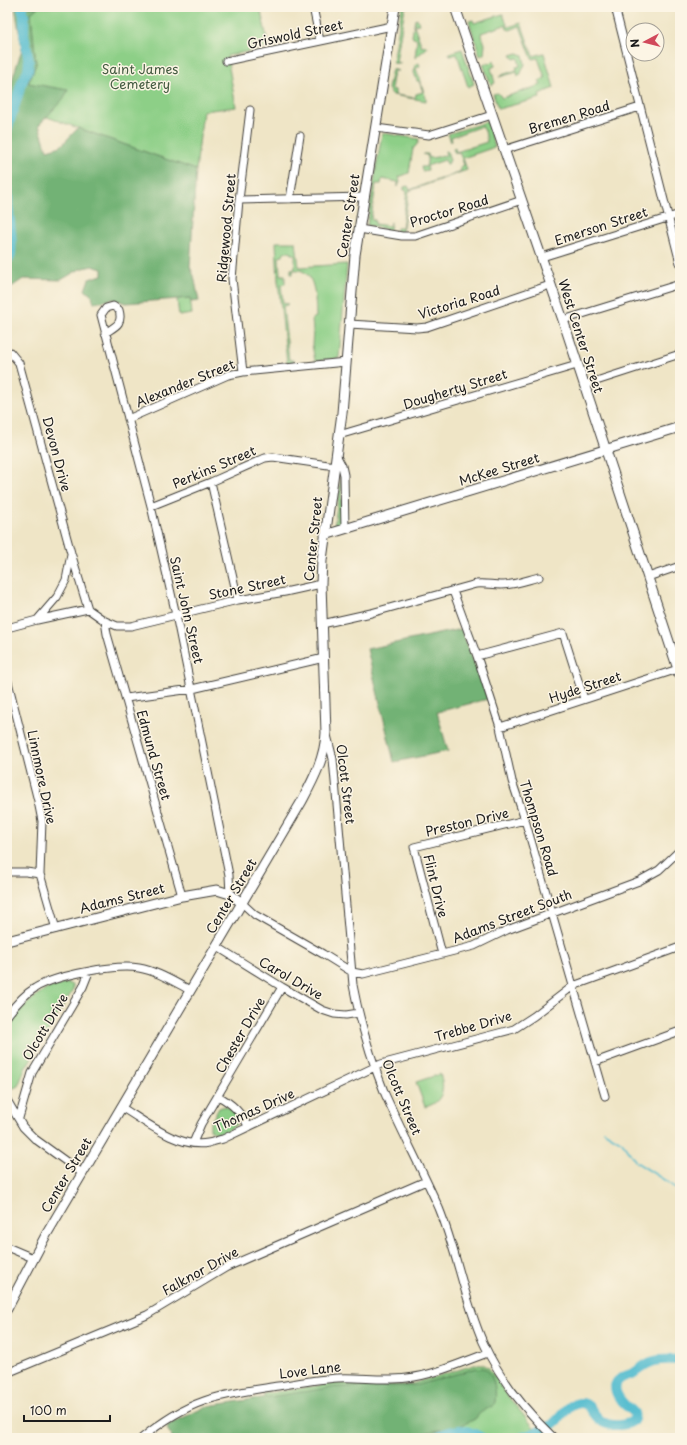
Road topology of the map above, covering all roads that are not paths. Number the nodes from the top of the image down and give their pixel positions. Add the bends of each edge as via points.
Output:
1 (313, 7) edge
2 (395, 7) edge
3 (455, 7) edge
4 (615, 7) edge
5 (392, 26) junction
6 (320, 41) junction
7 (226, 61) dead end
8 (640, 107) junction
9 (250, 110) dead end
10 (492, 115) junction
11 (376, 128) junction
12 (300, 136) dead end
13 (504, 150) junction
14 (364, 197) junction
15 (290, 199) junction
16 (239, 200) junction
17 (522, 200) junction
18 (680, 214) edge
19 (668, 217) junction
20 (359, 229) junction
21 (542, 257) junction
22 (680, 263) edge
23 (680, 284) edge
24 (550, 285) junction
25 (563, 320) junction
26 (349, 324) junction
27 (105, 333) dead end
28 (7, 351) edge
29 (680, 354) edge
30 (346, 362) junction
31 (577, 365) junction
32 (243, 372) junction
33 (584, 385) junction
34 (128, 419) junction
35 (680, 427) edge
36 (339, 435) junction
37 (605, 450) junction
38 (336, 455) junction
39 (335, 466) junction
40 (211, 482) junction
41 (151, 506) junction
42 (345, 529) junction
43 (325, 535) junction
44 (71, 553) junction
45 (680, 566) edge
46 (539, 577) dead end
47 (648, 577) junction
48 (321, 584) junction
49 (453, 591) junction
50 (238, 600) junction
51 (88, 609) junction
52 (176, 615) junction
53 (37, 620) junction
54 (105, 620) junction
55 (322, 624) junction
56 (7, 628) edge
57 (676, 650) edge
58 (477, 656) junction
59 (324, 658) junction
60 (679, 672) edge
61 (7, 678) edge
62 (192, 689) junction
63 (126, 698) junction
64 (584, 700) junction
65 (500, 727) junction
66 (326, 733) junction
67 (525, 820) junction
68 (414, 847) joint
69 (680, 850) edge
70 (7, 872) edge
71 (40, 874) junction
72 (230, 894) junction
73 (182, 896) junction
74 (242, 903) junction
75 (551, 913) junction
76 (56, 929) junction
77 (7, 941) edge
78 (216, 946) junction
79 (680, 947) edge
80 (442, 954) junction
81 (90, 972) junction
82 (352, 972) junction
83 (573, 986) junction
84 (282, 987) junction
85 (190, 990) junction
86 (359, 1013) junction
87 (7, 1016) edge
88 (680, 1031) edge
89 (595, 1062) junction
90 (375, 1067) junction
91 (218, 1096) junction
92 (605, 1096) dead end
93 (7, 1100) edge
94 (121, 1108) junction
95 (18, 1118) junction
96 (249, 1127) junction
97 (193, 1143) junction
98 (82, 1173) junction
99 (426, 1181) junction
100 (7, 1247) edge
101 (33, 1258) junction
102 (7, 1309) edge
103 (488, 1353) junction
104 (7, 1373) edge
105 (552, 1436) edge
106 (142, 1438) edge

1 - 6 street
2 - 5 main road, Center Street
3 - 10 main road, West Center Street
4 - 8 street
5 - 6 street, Griswold Street
5 - 11 main road, Center Street
6 - 7 street, Griswold Street
8 - 13 street, Bremen Road
8 - 19 street
9 - 16 street, Ridgewood Street
10 - 11 street via 431,135
10 - 13 main road, West Center Street
11 - 14 main road, Center Street
12 - 15 street
13 - 17 main road, West Center Street
14 - 15 street
14 - 20 main road, Center Street
15 - 16 street
16 - 32 street, Ridgewood Street via 232,279
17 - 20 street, Proctor Road via 415,236
17 - 21 main road, West Center Street
18 - 19 street, Emerson Street
19 - 21 street, Emerson Street
19 - 22 street
20 - 26 main road, Center Street
21 - 24 main road, West Center Street
23 - 25 street
24 - 25 main road, West Center Street
24 - 26 street, Victoria Road via 426,327
25 - 31 main road, West Center Street
26 - 30 main road, Center Street
27 - 34 street, Saint John Street
28 - 44 street, Devon Drive via 19,363
29 - 33 street
30 - 32 street, Alexander Street
30 - 36 main road, Center Street
31 - 33 main road, West Center Street
31 - 36 street, Dougherty Street
32 - 34 street, Alexander Street via 228,375
33 - 37 main road, West Center Street
34 - 41 street, Saint John Street
35 - 37 main road, McKee Street
36 - 38 main road, Center Street
37 - 42 main road, McKee Street
37 - 47 main road, West Center Street
38 - 39 main road, Center Street
38 - 42 street, Center Street via 344,473
39 - 40 street, Perkins Street via 265,458
39 - 43 main road, Center Street
40 - 41 street, Perkins Street
40 - 50 street
41 - 52 street, Saint John Street
42 - 43 main road, McKee Street
43 - 48 main road, Center Street
44 - 51 street, Devon Drive
44 - 53 street, Devon Drive via 66,580 57,597
45 - 47 street
46 - 49 street via 509,585 484,583
47 - 57 main road, West Center Street
48 - 50 street, Stone Street
48 - 55 main road, Center Street
49 - 55 street
49 - 58 street, Thompson Road
50 - 52 street, Stone Street
51 - 53 street
51 - 54 street, Stone Street
52 - 54 street, Stone Street via 131,626 117,626
52 - 62 street, Saint John Street
53 - 56 street
54 - 63 street, Edmund Street
55 - 59 main road, Center Street
57 - 60 main road, West Center Street
58 - 64 street via 563,633
58 - 65 street, Thompson Road
59 - 62 street
59 - 66 main road, Center Street
60 - 64 street, Hyde Street
61 - 71 street, Linnmore Drive via 42,821
62 - 63 street
62 - 72 street, Saint John Street via 229,875
63 - 73 street, Edmund Street
64 - 65 street, Hyde Street
65 - 67 street, Thompson Road via 512,781
66 - 74 main road, Center Street via 323,754 311,784
66 - 82 street, Olcott Street via 333,759
67 - 68 street, Preston Drive
67 - 75 street, Thompson Road
68 - 80 street, Flint Drive
69 - 75 street, Adams Street South via 659,870 639,881
70 - 71 street
71 - 76 street, Linnmore Drive
72 - 73 main road, Adams Street via 216,890
72 - 74 main road, Adams Street
73 - 76 main road, Adams Street
74 - 78 main road, Center Street
74 - 82 street via 255,916
75 - 80 street, Adams Street South via 506,930 474,946
75 - 83 street, Thompson Road
76 - 77 main road, Adams Street
78 - 84 street, Carol Drive
78 - 85 main road, Center Street
79 - 83 street, Trebbe Drive
80 - 82 street, Adams Street South via 366,973
81 - 85 street, Olcott Drive via 122,967 139,968
81 - 87 street, Olcott Drive via 50,980 34,988 16,1003
81 - 95 street, Olcott Drive via 32,1073
82 - 86 street, Olcott Street
83 - 89 street, Thompson Road
83 - 90 street, Trebbe Drive via 514,1029
84 - 86 street, Carol Drive via 322,1010 346,1015
84 - 91 street, Chester Drive
85 - 94 main road, Center Street
86 - 90 street, Olcott Street
88 - 89 street
89 - 92 street, Thompson Road
90 - 96 street, Thomas Drive
90 - 99 street, Olcott Street
91 - 96 street via 231,1102
91 - 97 street, Chester Drive
93 - 95 street
94 - 97 street, Thomas Drive via 174,1138
94 - 98 main road, Center Street
95 - 98 street via 35,1139
96 - 97 street, Thomas Drive via 207,1144
98 - 101 main road, Center Street
99 - 103 street, Olcott Street via 447,1227
99 - 104 street, Falknor Drive via 226,1267 147,1316
100 - 101 street
101 - 102 main road, Center Street
103 - 105 street, Olcott Street via 507,1384
103 - 106 street, Love Lane via 409,1378 323,1379 217,1397 180,1412

